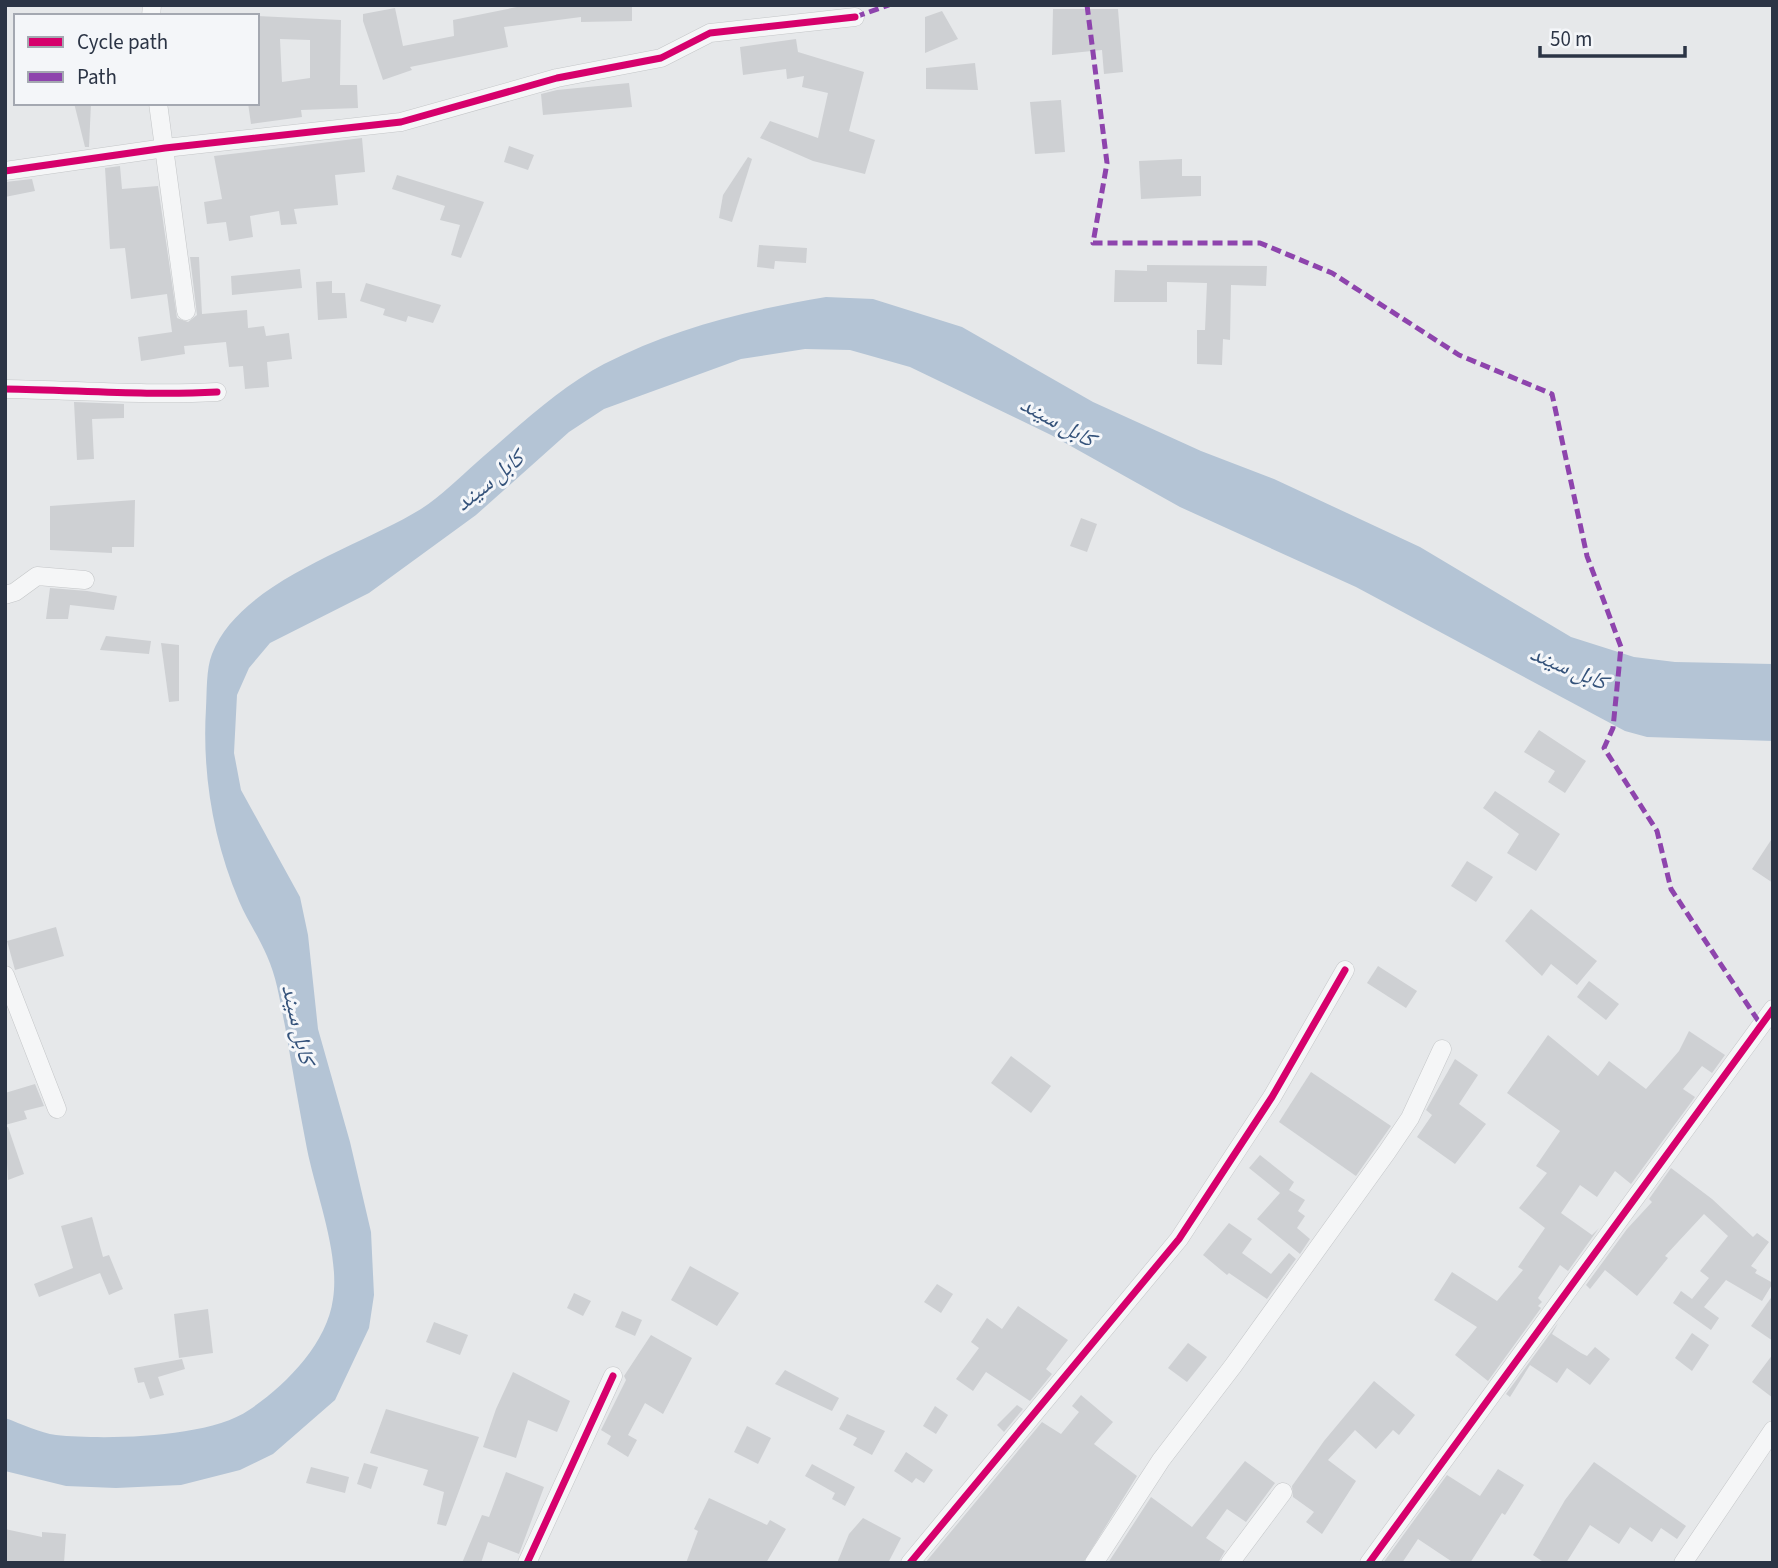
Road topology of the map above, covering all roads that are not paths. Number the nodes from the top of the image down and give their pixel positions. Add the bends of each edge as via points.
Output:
1 (855, 17) dead end
2 (158, 105) edge
3 (165, 148) junction
4 (5, 171) edge
5 (186, 311) dead end
6 (5, 389) edge
7 (217, 392) dead end
8 (85, 580) dead end
9 (5, 595) edge
10 (1345, 970) dead end
11 (5, 975) edge
12 (1773, 1009) edge
13 (1442, 1049) dead end
14 (57, 1109) dead end
15 (612, 1376) dead end
16 (1773, 1430) edge
17 (1283, 1492) dead end
18 (527, 1563) edge
19 (910, 1563) edge
20 (1094, 1563) edge
21 (1230, 1563) edge
22 (1369, 1563) edge
23 (1683, 1563) edge

1 - 3 street via 710,33 661,58 557,78 401,122
2 - 3 street
3 - 4 street
3 - 5 street
6 - 7 street via 157,396
8 - 9 street via 37,576
10 - 19 street via 1272,1097 1179,1239
11 - 14 street
12 - 22 street
13 - 20 street via 1410,1118 1387,1152 1161,1460
15 - 18 street
16 - 23 street
17 - 21 street

